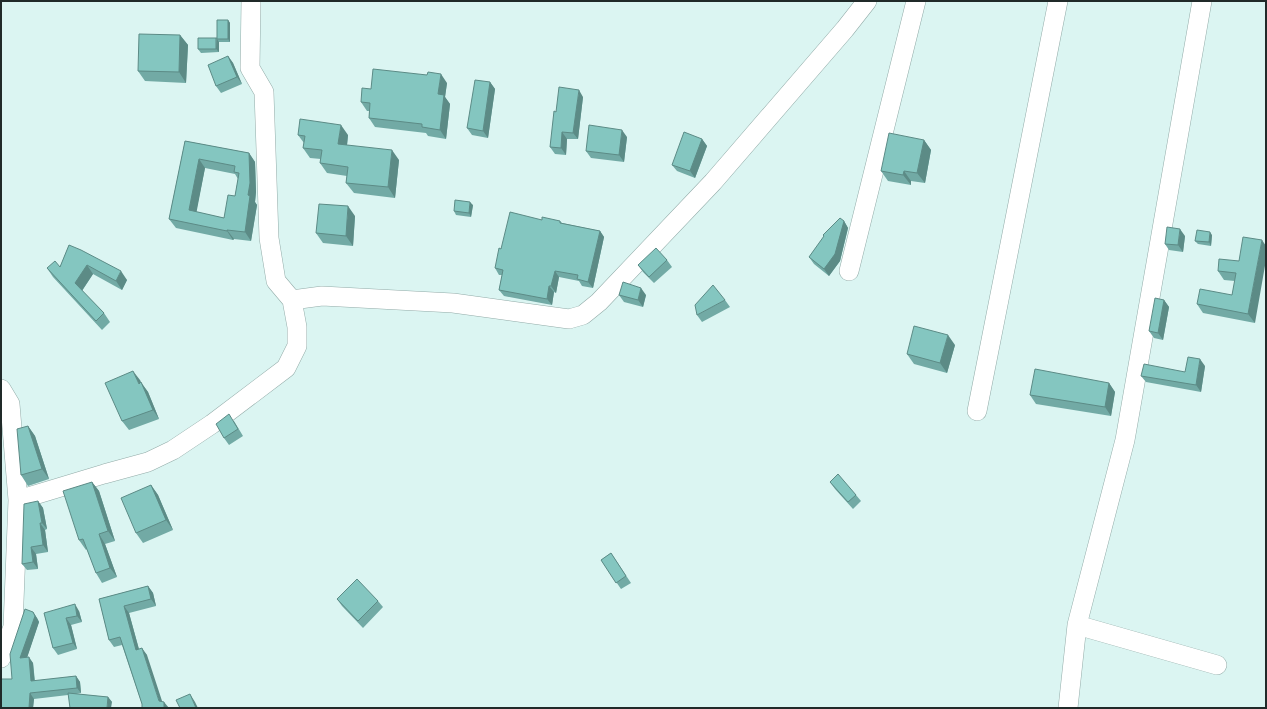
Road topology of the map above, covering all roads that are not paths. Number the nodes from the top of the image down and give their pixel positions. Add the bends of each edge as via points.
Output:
1 (251, 1) edge
2 (867, 1) edge
3 (916, 1) edge
4 (1058, 1) edge
5 (1202, 1) edge
6 (849, 271) dead end
7 (292, 300) junction
8 (1, 389) edge
9 (977, 411) dead end
10 (18, 500) junction
11 (1077, 625) junction
12 (1, 658) edge
13 (1217, 665) dead end
14 (1068, 708) edge

1 - 7 street via 250,68 264,92 269,238 276,281
2 - 7 street via 714,182 599,302 583,315 569,320 454,303 322,296
3 - 6 street
4 - 9 street
5 - 11 street via 1125,440
7 - 10 street via 297,327 297,346 286,368 212,424 173,450 148,462
8 - 10 street via 10,404
10 - 12 street via 13,627
11 - 13 street
11 - 14 street

